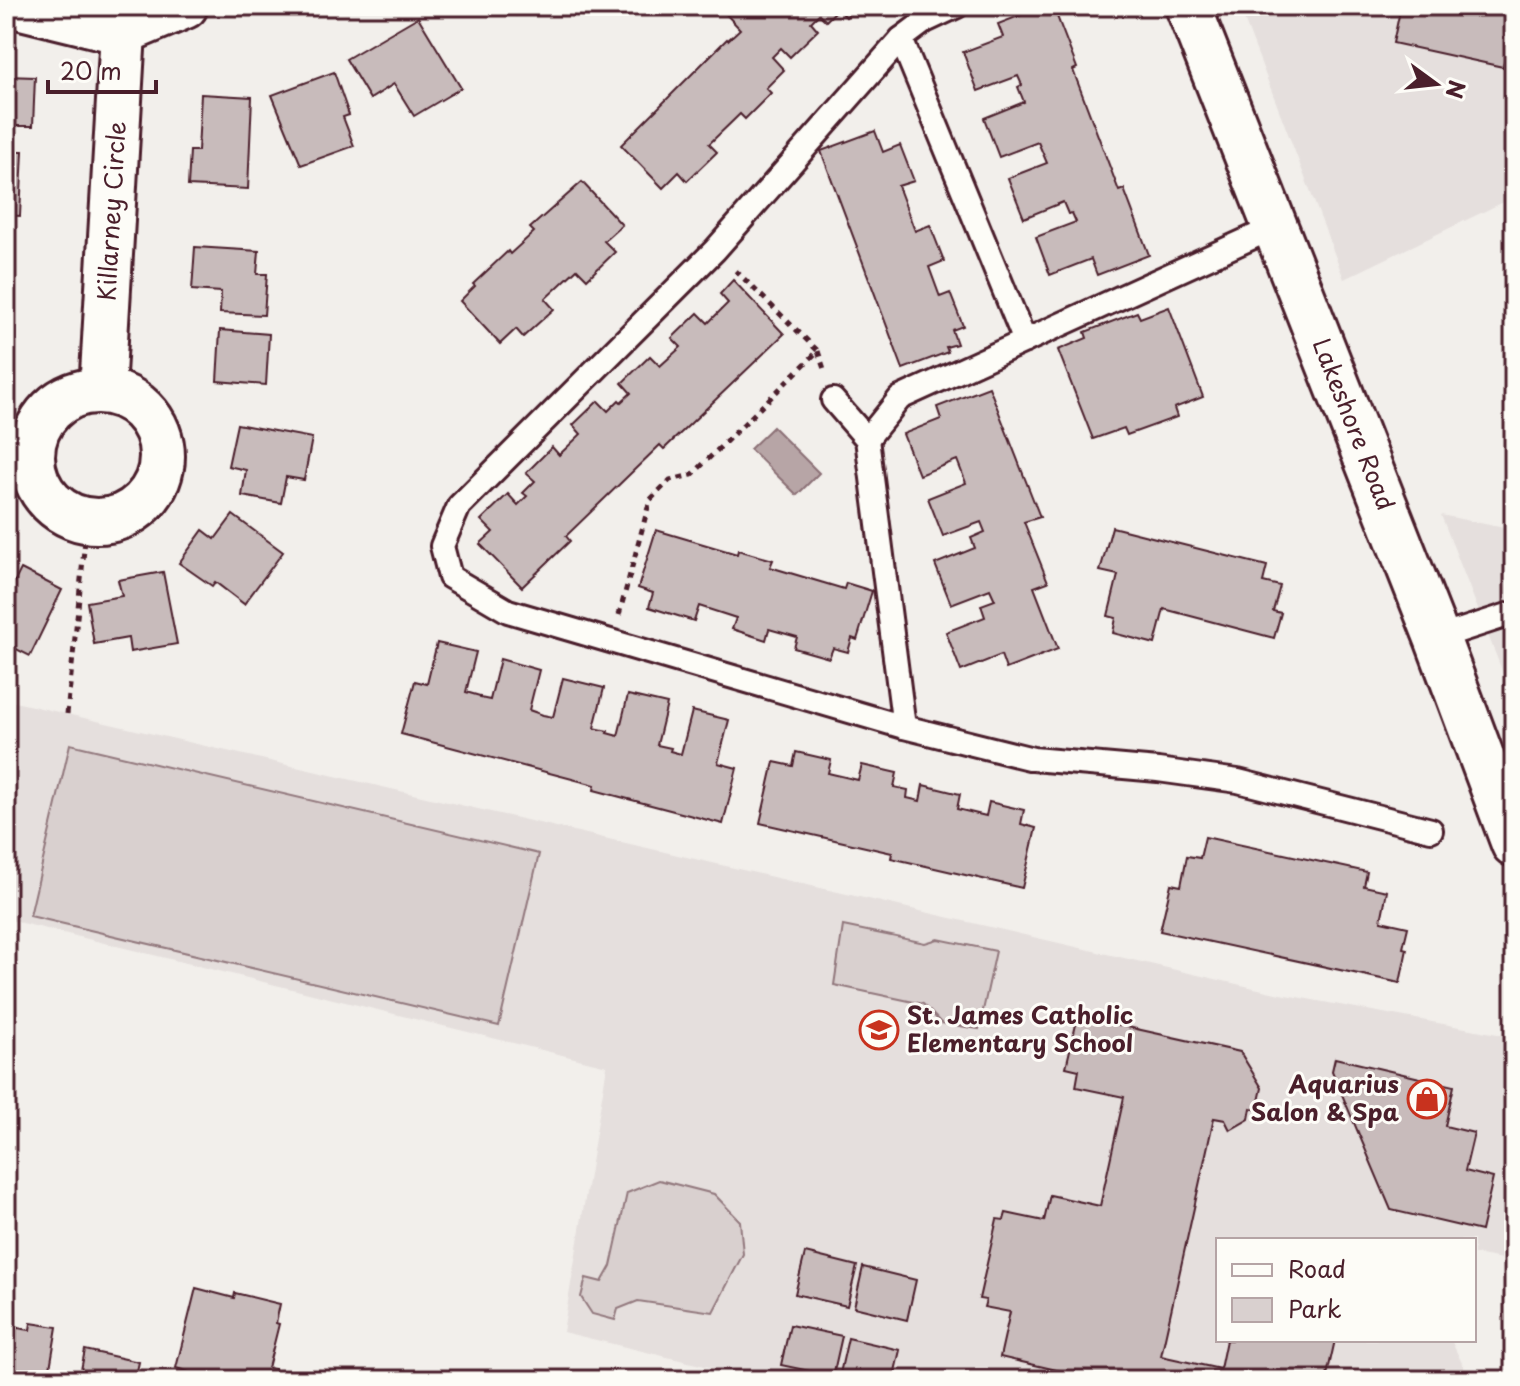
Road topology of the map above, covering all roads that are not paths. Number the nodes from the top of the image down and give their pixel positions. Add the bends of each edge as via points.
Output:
1 (17, 6) edge
2 (185, 6) edge
3 (957, 6) edge
4 (1188, 6) edge
5 (123, 32) junction
6 (901, 39) junction
7 (1275, 227) junction
8 (1025, 341) junction
9 (102, 391) junction
10 (833, 400) dead end
11 (867, 439) junction
12 (1514, 613) edge
13 (1437, 638) junction
14 (904, 727) junction
15 (1431, 830) dead end
16 (1514, 844) edge

1 - 5 street
2 - 5 street
3 - 6 lane
4 - 7 street, Lakeshore Road
5 - 9 street, Killarney Circle
6 - 8 lane
6 - 14 lane via 715,250 459,506 442,546 450,577 508,611
7 - 8 lane
7 - 13 street, Lakeshore Road
8 - 11 lane via 900,398
9 - 9 street via 79,393 59,403 37,430 32,452 37,481 49,500 87,521 117,519 137,508 161,471 161,443 153,422 138,404
10 - 11 lane
11 - 14 lane
12 - 13 lane
13 - 16 street, Lakeshore Road
14 - 15 lane via 1033,759 1238,781

